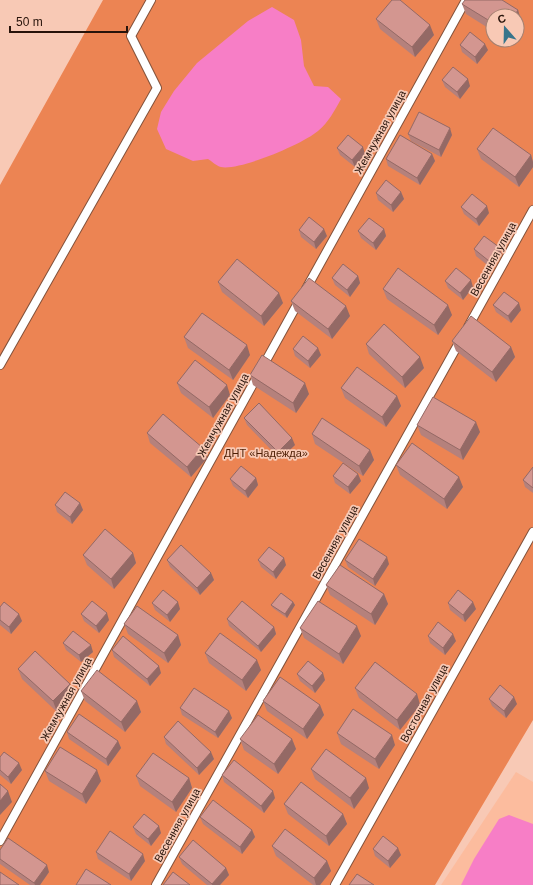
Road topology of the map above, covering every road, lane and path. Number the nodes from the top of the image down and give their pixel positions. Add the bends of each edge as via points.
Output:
1 (151, 0) edge
2 (466, 0) edge
3 (533, 210) edge
4 (0, 365) edge
5 (533, 532) edge
6 (0, 841) edge
7 (156, 885) edge
8 (335, 885) edge

1 - 4 lane via 131,36 156,88
2 - 6 lane, Жемчужная улица
3 - 7 lane, Весенняя улица
5 - 8 lane, Восточная улица

